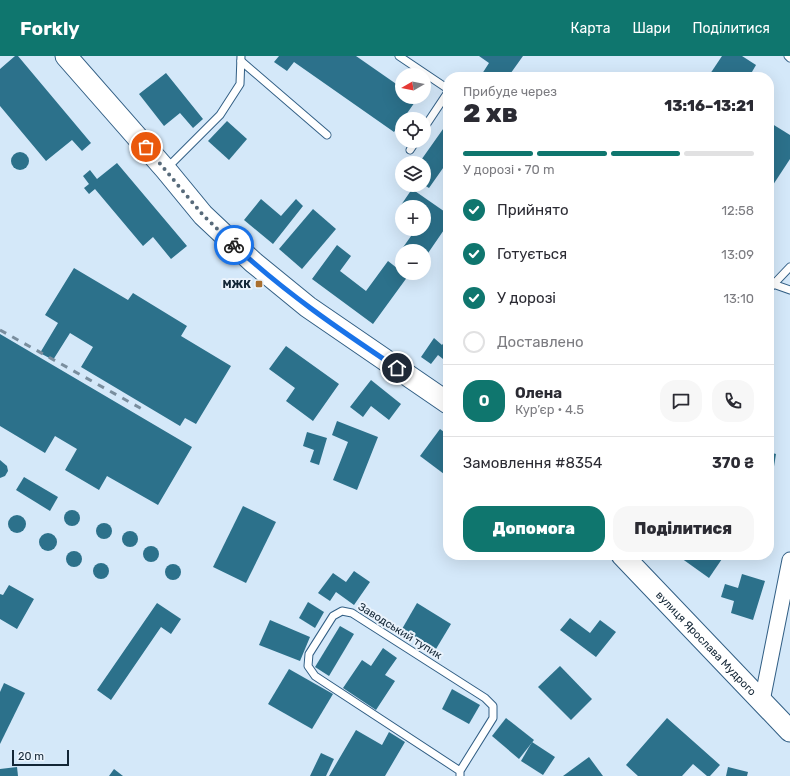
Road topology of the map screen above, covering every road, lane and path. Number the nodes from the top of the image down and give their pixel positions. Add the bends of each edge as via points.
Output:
1 (66, 56) edge
2 (399, 56) edge
3 (241, 58) edge
4 (443, 87) edge
5 (443, 99) edge
6 (431, 117) edge
7 (327, 135) dead end
8 (166, 170) junction
9 (790, 267) edge
10 (774, 284) edge
11 (774, 287) edge
12 (790, 290) edge
13 (443, 400) edge
14 (627, 560) edge
15 (790, 560) edge
16 (762, 701) junction
17 (790, 731) edge
18 (460, 774) edge

1 - 8 main road
2 - 4 lane
3 - 7 lane
3 - 8 lane via 240,84 220,115
5 - 6 lane
8 - 13 main road via 203,215 252,262 308,307
9 - 10 lane
11 - 12 lane
14 - 16 main road, вулиця Ярослава Мудрого
15 - 16 street
16 - 17 main road, вулиця Ярослава Мудрого
18 - 18 lane, Заводський тупик via 315,676 308,666 309,654 333,616 342,611 352,613 485,698 493,706 493,718

